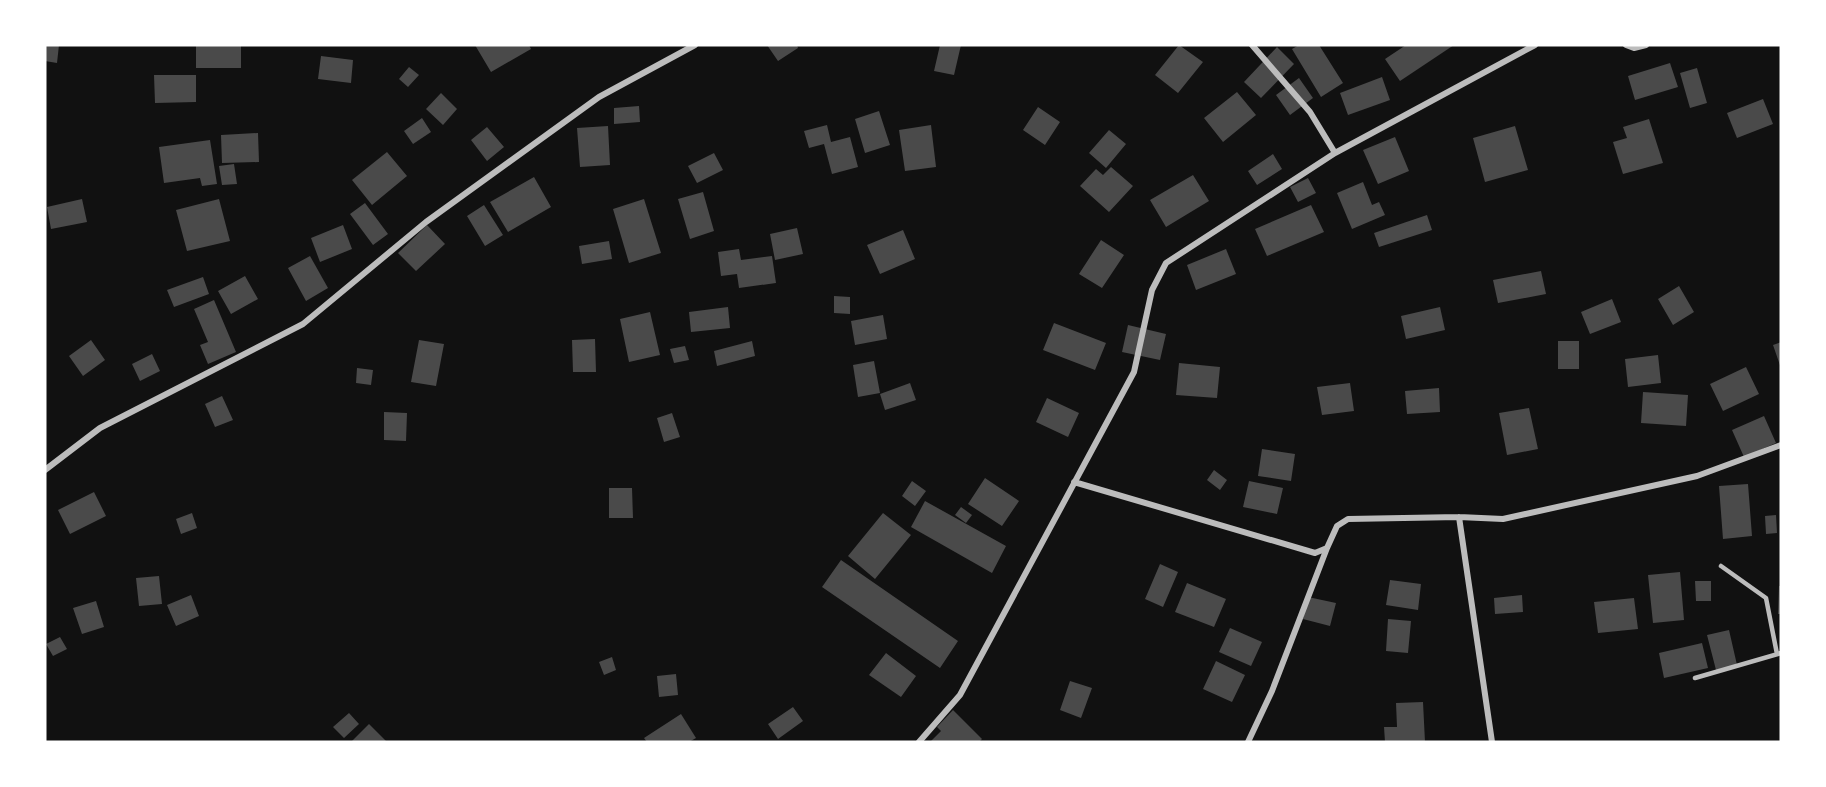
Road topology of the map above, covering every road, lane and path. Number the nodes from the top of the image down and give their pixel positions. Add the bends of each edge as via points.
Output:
1 (695, 45) edge
2 (1252, 45) edge
3 (1535, 45) edge
4 (1626, 45) edge
5 (1646, 45) edge
6 (1335, 153) junction
7 (1781, 445) edge
8 (45, 470) edge
9 (1074, 482) junction
10 (1459, 517) junction
11 (1327, 548) junction
12 (1721, 566) dead end
13 (1779, 653) edge
14 (1695, 678) dead end
15 (919, 742) edge
16 (1248, 742) edge
17 (1492, 742) edge

1 - 8 street via 599,97 426,222 303,324 100,428
2 - 6 street via 1310,112
3 - 6 street
4 - 5 street
6 - 9 street via 1166,263 1152,290 1134,372
7 - 10 street via 1696,476 1503,519
9 - 11 street via 1315,554
9 - 15 street via 960,695
10 - 11 street via 1348,519 1337,526
10 - 17 street
11 - 16 street
12 - 13 lane via 1766,598
13 - 14 lane

